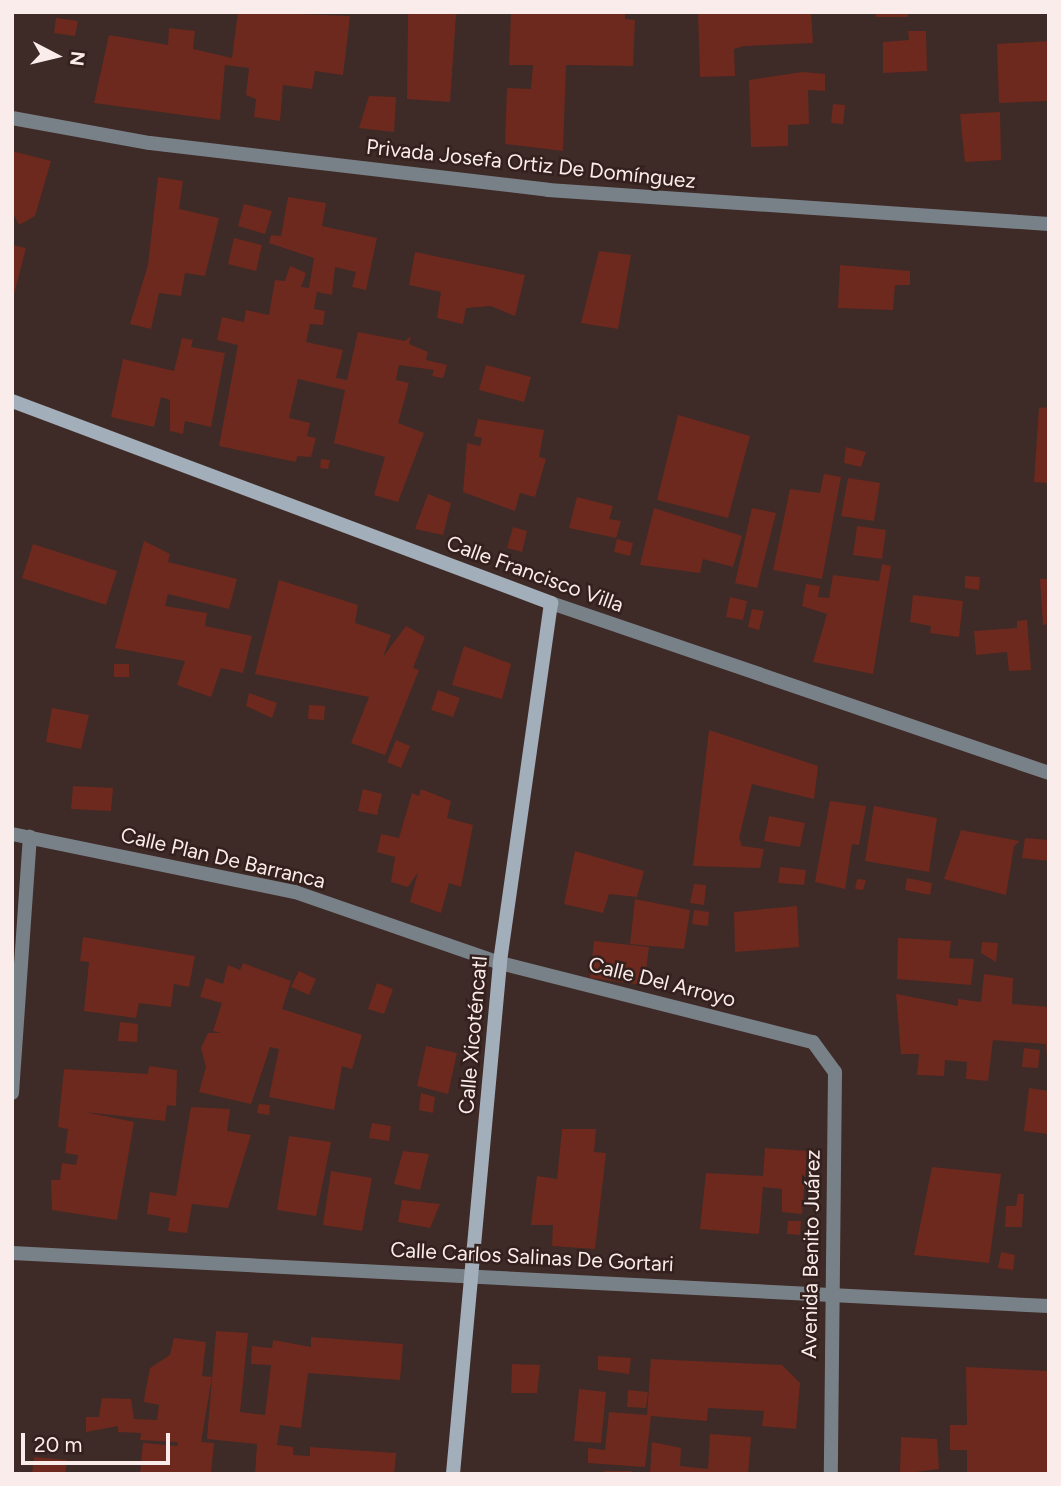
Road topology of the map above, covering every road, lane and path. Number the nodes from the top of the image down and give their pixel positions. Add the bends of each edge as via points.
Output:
1 (12, 118) edge
2 (1049, 223) edge
3 (12, 401) edge
4 (551, 603) junction
5 (1049, 773) edge
6 (12, 834) edge
7 (30, 837) junction
8 (500, 964) junction
9 (813, 1042) joint
10 (12, 1093) edge
11 (12, 1253) edge
12 (471, 1275) junction
13 (831, 1293) junction
14 (1049, 1306) edge
15 (453, 1474) edge
16 (831, 1474) edge

1 - 2 street, Privada Josefa Ortiz De Domínguez via 150,143 548,190
3 - 4 main road, Calle Francisco Villa
4 - 5 street, Calle Francisco Villa
4 - 8 main road, Calle Xicoténcatl
6 - 7 street, Calle Plan De Barranca
7 - 8 street, Calle Plan De Barranca via 295,892
7 - 10 street
8 - 9 street, Calle Del Arroyo
8 - 12 main road, Calle Xicoténcatl
9 - 13 street, Avenida Benito Juárez via 835,1072
11 - 12 street, Calle Carlos Salinas De Gortari
12 - 13 street, Calle Carlos Salinas De Gortari
12 - 15 main road, Calle Xicoténcatl
13 - 14 street, Calle Carlos Salinas De Gortari
13 - 16 street, Avenida Benito Juárez

